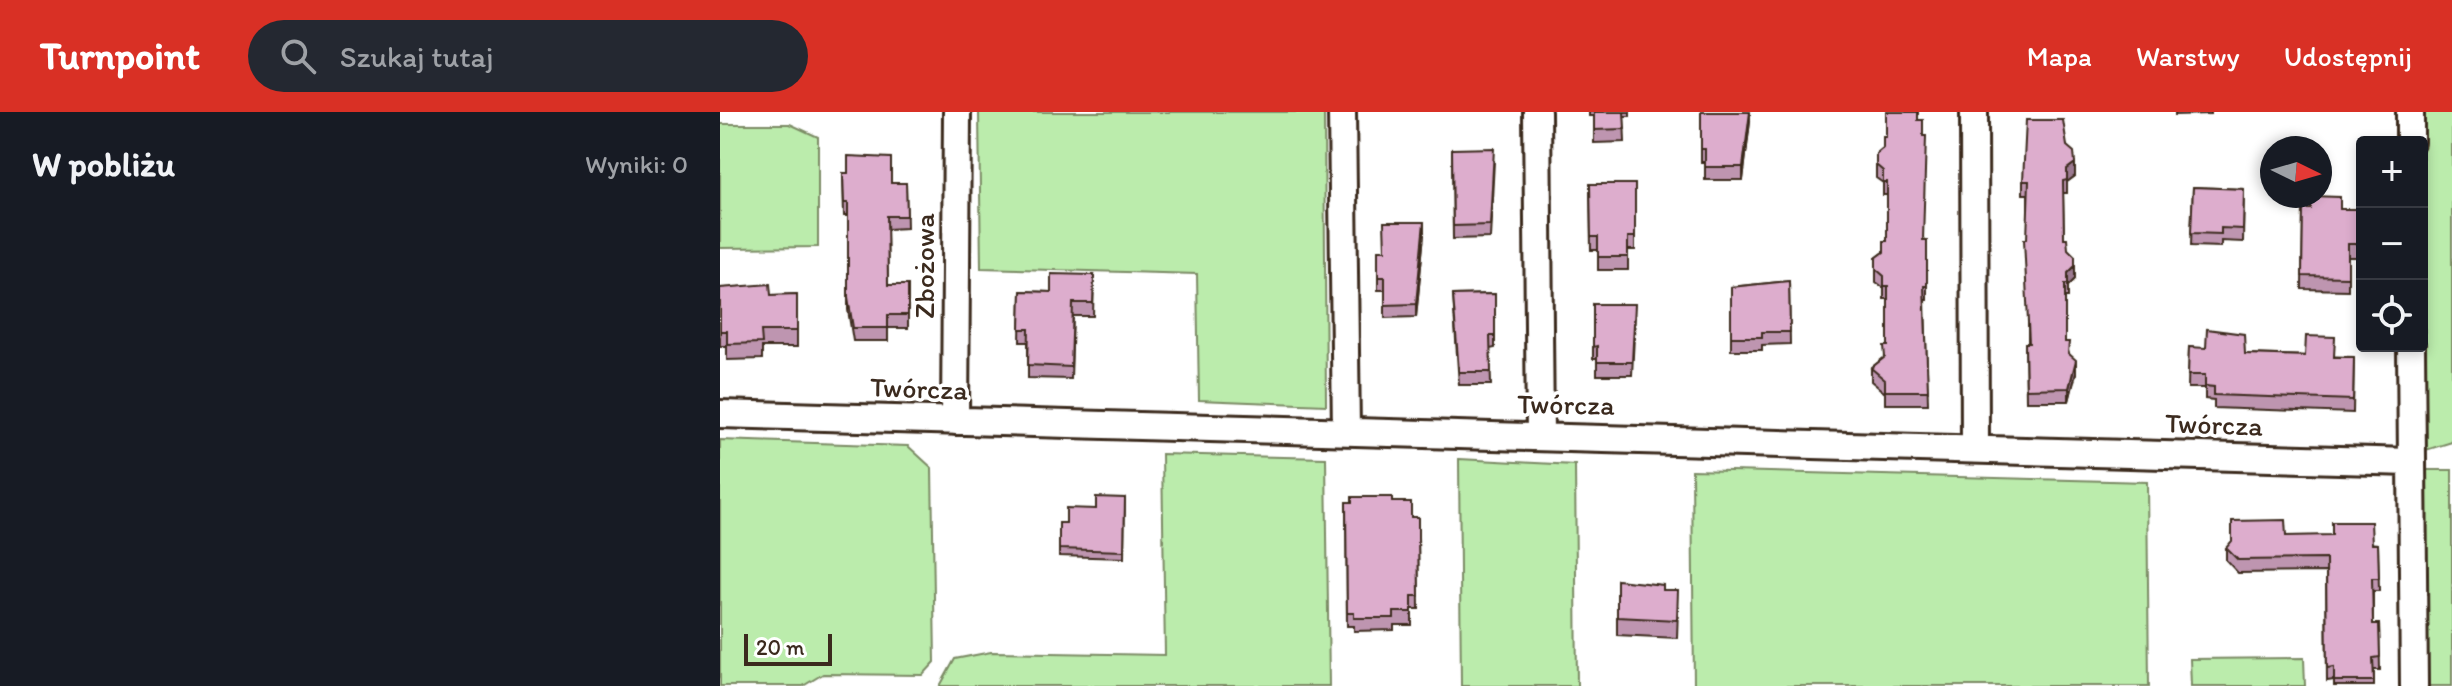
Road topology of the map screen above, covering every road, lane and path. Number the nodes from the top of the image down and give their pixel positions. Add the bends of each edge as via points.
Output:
1 (957, 112) edge
2 (1342, 112) edge
3 (1537, 112) edge
4 (1974, 112) edge
5 (2410, 112) edge
6 (2410, 136) edge
7 (2411, 352) edge
8 (720, 414) edge
9 (955, 421) junction
10 (1346, 431) junction
11 (1540, 435) junction
12 (1975, 449) junction
13 (2411, 462) junction
14 (2414, 686) edge

1 - 9 street, Zbożowa
2 - 10 street
3 - 11 street
4 - 12 street
5 - 6 street
7 - 13 street
8 - 9 street, Twórcza
9 - 10 street, Twórcza
10 - 11 street, Twórcza
11 - 12 street, Twórcza
12 - 13 street, Twórcza
13 - 14 street

